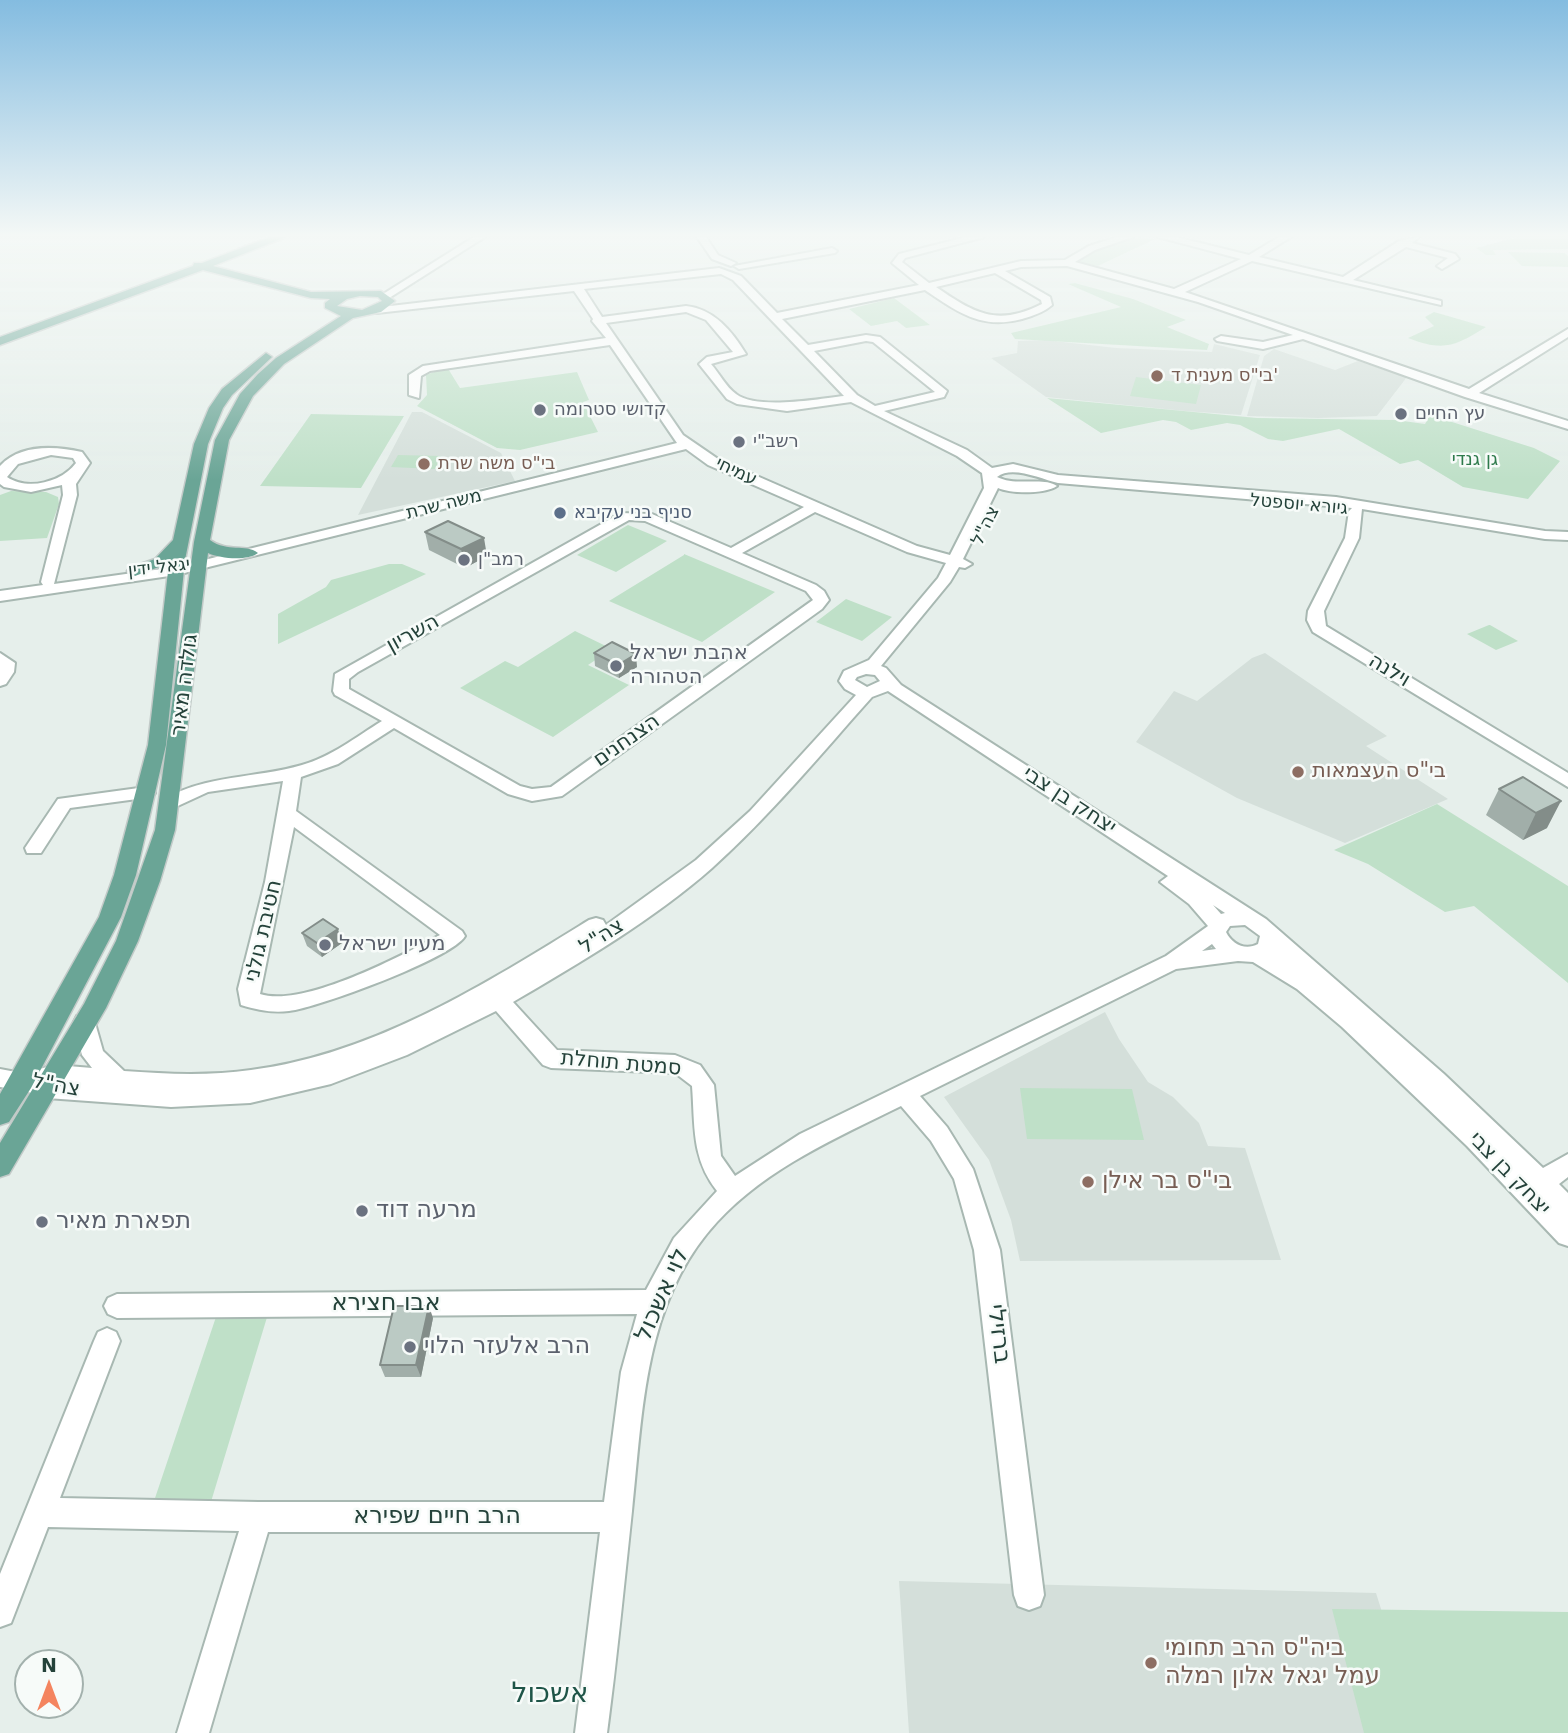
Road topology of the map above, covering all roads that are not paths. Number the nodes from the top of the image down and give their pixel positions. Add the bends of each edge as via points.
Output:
1 (39, 318) edge
2 (61, 318) edge
3 (318, 318) edge
4 (345, 318) edge
5 (595, 318) edge
6 (620, 318) edge
7 (709, 318) edge
8 (775, 318) edge
9 (980, 318) edge
10 (1005, 318) edge
11 (1253, 318) edge
12 (597, 321) junction
13 (0, 331) edge
14 (1568, 332) edge
15 (1304, 335) junction
16 (1221, 339) dead end
17 (0, 341) edge
18 (611, 341) junction
19 (806, 349) junction
20 (415, 394) dead end
21 (1469, 394) junction
22 (853, 398) junction
23 (872, 410) junction
24 (1568, 425) edge
25 (945, 444) junction
26 (686, 445) junction
27 (1, 470) edge
28 (74, 474) junction
29 (990, 477) junction
30 (1024, 479) junction
31 (32, 487) junction
32 (69, 499) junction
33 (814, 507) junction
34 (1356, 510) junction
35 (1568, 537) edge
36 (180, 542) junction
37 (202, 542) junction
38 (1568, 547) edge
39 (250, 553) junction
40 (732, 553) junction
41 (961, 563) junction
42 (200, 564) junction
43 (175, 573) junction
44 (134, 574) junction
45 (48, 582) junction
46 (0, 588) edge
47 (0, 596) edge
48 (0, 658) edge
49 (865, 668) junction
50 (886, 678) junction
51 (0, 681) edge
52 (863, 690) junction
53 (394, 721) junction
54 (174, 770) junction
55 (293, 773) junction
56 (1568, 780) edge
57 (212, 784) junction
58 (146, 793) junction
59 (169, 804) junction
60 (287, 813) junction
61 (34, 848) dead end
62 (1251, 920) junction
63 (1217, 928) junction
64 (1254, 948) junction
65 (1164, 965) junction
66 (494, 995) junction
67 (85, 1022) junction
68 (117, 1078) junction
69 (11, 1079) edge
70 (52, 1081) junction
71 (905, 1095) junction
72 (0, 1115) edge
73 (1568, 1164) edge
74 (0, 1166) edge
75 (1534, 1188) junction
76 (732, 1191) junction
77 (1568, 1209) edge
78 (1568, 1235) edge
79 (656, 1303) junction
80 (117, 1306) dead end
81 (107, 1341) dead end
82 (42, 1512) junction
83 (258, 1517) junction
84 (617, 1517) junction
85 (1028, 1595) dead end
86 (0, 1612) edge
87 (193, 1733) edge
88 (591, 1733) edge

1 - 13 main road
2 - 17 main road
3 - 36 main road, גולדה מאיר via 262,359 216,408 201,444
4 - 37 main road, גולדה מאיר via 280,361 247,394 222,440
5 - 12 street, עמיחי
6 - 12 street
7 - 22 street via 740,354 705,362 736,398 787,407
8 - 19 street, גיורא יוספטל
9 - 10 street
11 - 15 street
12 - 18 street, עמיחי
14 - 21 street
15 - 16 street via 1262,348
15 - 21 street
18 - 20 street via 427,368 415,375
18 - 26 street, עמיחי
19 - 22 street, גיורא יוספטל
19 - 23 street via 876,339 941,391
21 - 24 street
22 - 23 street, גיורא יוספטל
23 - 25 street, גיורא יוספטל
25 - 29 street, גיורא יוספטל via 982,464
25 - 30 street, גיורא יוספטל
26 - 33 street, עמיחי via 713,462
26 - 39 street, משה שרת
27 - 28 street via 31,455 61,451 82,458
27 - 31 street via 0,478 6,483
28 - 31 street
28 - 32 street
29 - 30 street via 1006,487
29 - 30 street via 999,469
29 - 41 street, צה"ל
30 - 34 street, גיורא יוספטל
30 - 35 street, גיורא יוספטל via 1336,501
30 - 41 street, צה"ל via 998,501
31 - 32 street via 59,490
32 - 45 street
33 - 40 street
33 - 41 street, עמיחי via 912,549
34 - 38 street, גיורא יוספטל
34 - 56 street, וילנה via 1352,538 1316,611 1314,620 1320,628
35 - 38 street
36 - 43 main road, גולדה מאיר
36 - 44 main road via 161,562
37 - 39 main road via 217,552
37 - 42 main road, גולדה מאיר
39 - 42 street, משה שרת
40 - 53 street, השריון via 647,517 618,519 341,677 341,691
40 - 53 street, הצנחנים via 811,588 821,600 556,792 532,795 514,790
41 - 49 street, צה"ל via 875,663
41 - 50 street, צה"ל via 933,614
42 - 43 street, יגאל ידין
42 - 54 main road, גולדה מאיר
43 - 44 main road via 161,578
43 - 58 main road, גולדה מאיר via 157,745
44 - 45 street, יגאל ידין
44 - 47 street, יגאל ידין
45 - 46 street, יגאל ידין
48 - 51 street via 7,663
49 - 50 street
49 - 52 street, צה"ל via 848,677
50 - 52 street, צה"ל via 883,689
50 - 62 street, יצחק בן צבי via 895,689
52 - 63 street, יצחק בן צבי via 883,696 974,753 1196,899
52 - 66 street, צה"ל via 757,815 703,865 638,914
53 - 55 street via 325,762
54 - 57 street
54 - 59 main road, גולדה מאיר
55 - 57 street
55 - 60 street, חטיבת גולני
57 - 59 street
58 - 61 street via 64,803
58 - 69 main road, גולדה מאיר via 110,917
59 - 67 main road, גולדה מאיר via 127,941
60 - 60 street, חטיבת גולני via 365,870 455,936 399,967 308,999 270,1005 250,999
62 - 63 street via 1235,917
62 - 64 street, יצחק בן צבי via 1262,926
63 - 64 street, יצחק בן צבי via 1220,941
63 - 65 street, לוי אשכול
64 - 65 street, לוי אשכול
64 - 75 street, יצחק בן צבי via 1312,989
65 - 71 street, לוי אשכול
66 - 68 street, צה"ל via 310,1067 252,1079 178,1082
66 - 70 street, צה"ל via 399,1049 288,1087 171,1098
66 - 76 street, סמטת תוחלת via 551,1059 675,1064 690,1069 703,1085 709,1156
67 - 68 street via 93,1055
67 - 70 main road, גולדה מאיר
68 - 70 street, צה"ל
69 - 70 street, צה"ל
69 - 72 main road, גולדה מאיר
70 - 74 main road, גולדה מאיר
71 - 76 street, לוי אשכול via 808,1141
71 - 85 street, ברזילי via 939,1134 965,1176 988,1250
73 - 75 street
75 - 77 street, יצחק בן צבי
75 - 78 street, יצחק בן צבי
76 - 79 street, לוי אשכול via 682,1247
79 - 80 street, אבו חצירא
79 - 84 street, לוי אשכול via 636,1358
81 - 82 street
82 - 83 street, הרב חיים שפירא
82 - 86 street
83 - 84 street, הרב חיים שפירא
83 - 87 street
84 - 88 street, לוי אשכול

